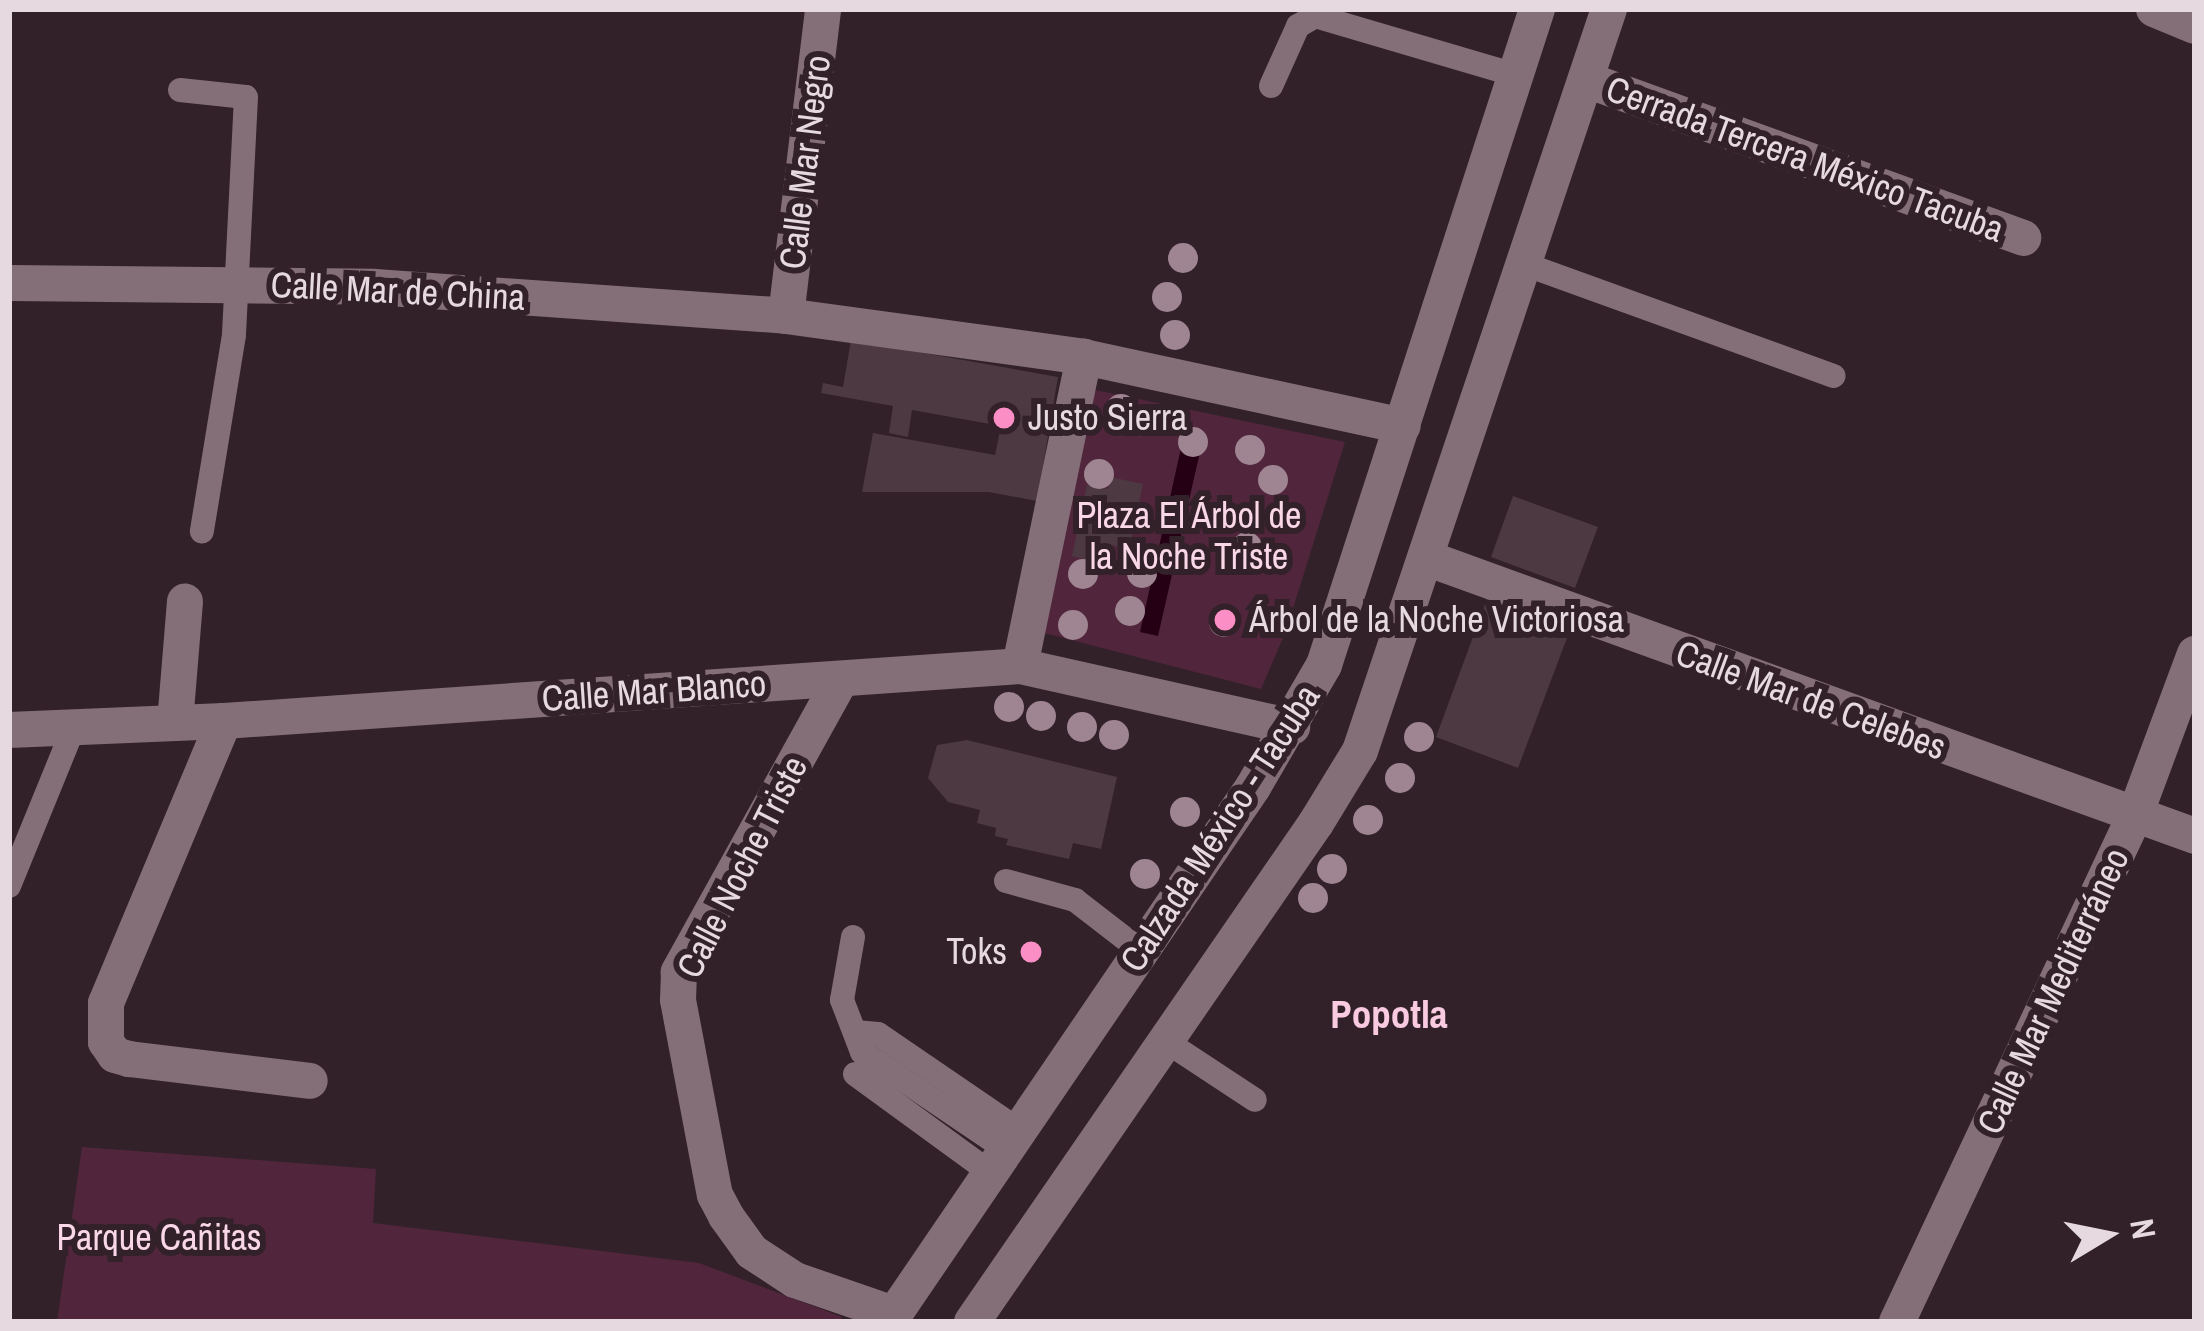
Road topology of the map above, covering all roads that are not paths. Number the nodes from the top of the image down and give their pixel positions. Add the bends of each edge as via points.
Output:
1 (823, 9) edge
2 (1537, 9) edge
3 (1610, 9) edge
4 (2154, 9) edge
5 (2195, 26) edge
6 (1515, 75) junction
7 (1587, 80) junction
8 (1271, 86) dead end
9 (180, 90) dead end
10 (2023, 238) dead end
11 (1527, 265) junction
12 (236, 282) junction
13 (9, 283) edge
14 (786, 316) junction
15 (1084, 357) junction
16 (1834, 376) dead end
17 (1403, 426) junction
18 (202, 531) dead end
19 (1429, 559) junction
20 (185, 601) dead end
21 (2195, 654) edge
22 (1020, 666) junction
23 (840, 681) junction
24 (224, 721) junction
25 (175, 723) junction
26 (74, 727) junction
27 (1292, 727) junction
28 (9, 730) edge
29 (2135, 815) junction
30 (2195, 836) edge
31 (1006, 880) dead end
32 (9, 886) edge
33 (853, 937) dead end
34 (1141, 951) junction
35 (1167, 1042) junction
36 (858, 1053) junction
37 (310, 1081) dead end
38 (1255, 1100) dead end
39 (1006, 1151) junction
40 (892, 1318) edge
41 (972, 1322) edge
42 (1897, 1322) edge

1 - 14 street, Calle Mar Negro
2 - 6 street, Calzada México - Tacuba
3 - 7 street, Calzada México - Tacuba
4 - 5 street
6 - 8 lane via 1316,16 1298,26
6 - 17 street, Calzada México - Tacuba
7 - 10 street, Cerrada Tercera México Tacuba
7 - 11 street, Calzada México - Tacuba
9 - 12 lane via 246,97
11 - 16 lane
11 - 19 street, Calzada México - Tacuba
12 - 13 street, Calle Mar de China
12 - 14 street, Calle Mar de China
12 - 18 lane
14 - 15 street, Calle Mar de China
15 - 17 street, Calle Mar de China
15 - 22 street
17 - 27 street, Calzada México - Tacuba via 1324,665
19 - 29 street, Calle Mar de Celebes
19 - 35 street, Calzada México - Tacuba via 1360,751
20 - 25 street
21 - 29 street, Calle Mar Mediterráneo
22 - 23 street, Calle Mar Blanco
22 - 27 street, Calle Mar Blanco
23 - 24 street, Calle Mar Blanco
23 - 40 street, Calle Noche Triste via 679,972 678,1000 726,1216 752,1252 795,1280
24 - 25 street, Calle Mar Blanco
24 - 37 street via 106,1003 106,1042 129,1059
25 - 26 street, Calle Mar Blanco
26 - 28 street, Calle Mar Blanco
26 - 32 lane
27 - 34 street, Calzada México - Tacuba
29 - 30 street, Calle Mar de Celebes
29 - 42 street, Calle Mar Mediterráneo
31 - 34 lane via 1075,900
33 - 36 lane via 842,1000
34 - 39 street, Calzada México - Tacuba
35 - 38 lane
35 - 41 street, Calzada México - Tacuba
36 - 39 lane
36 - 39 lane via 878,1034
39 - 40 street, Calzada México - Tacuba

